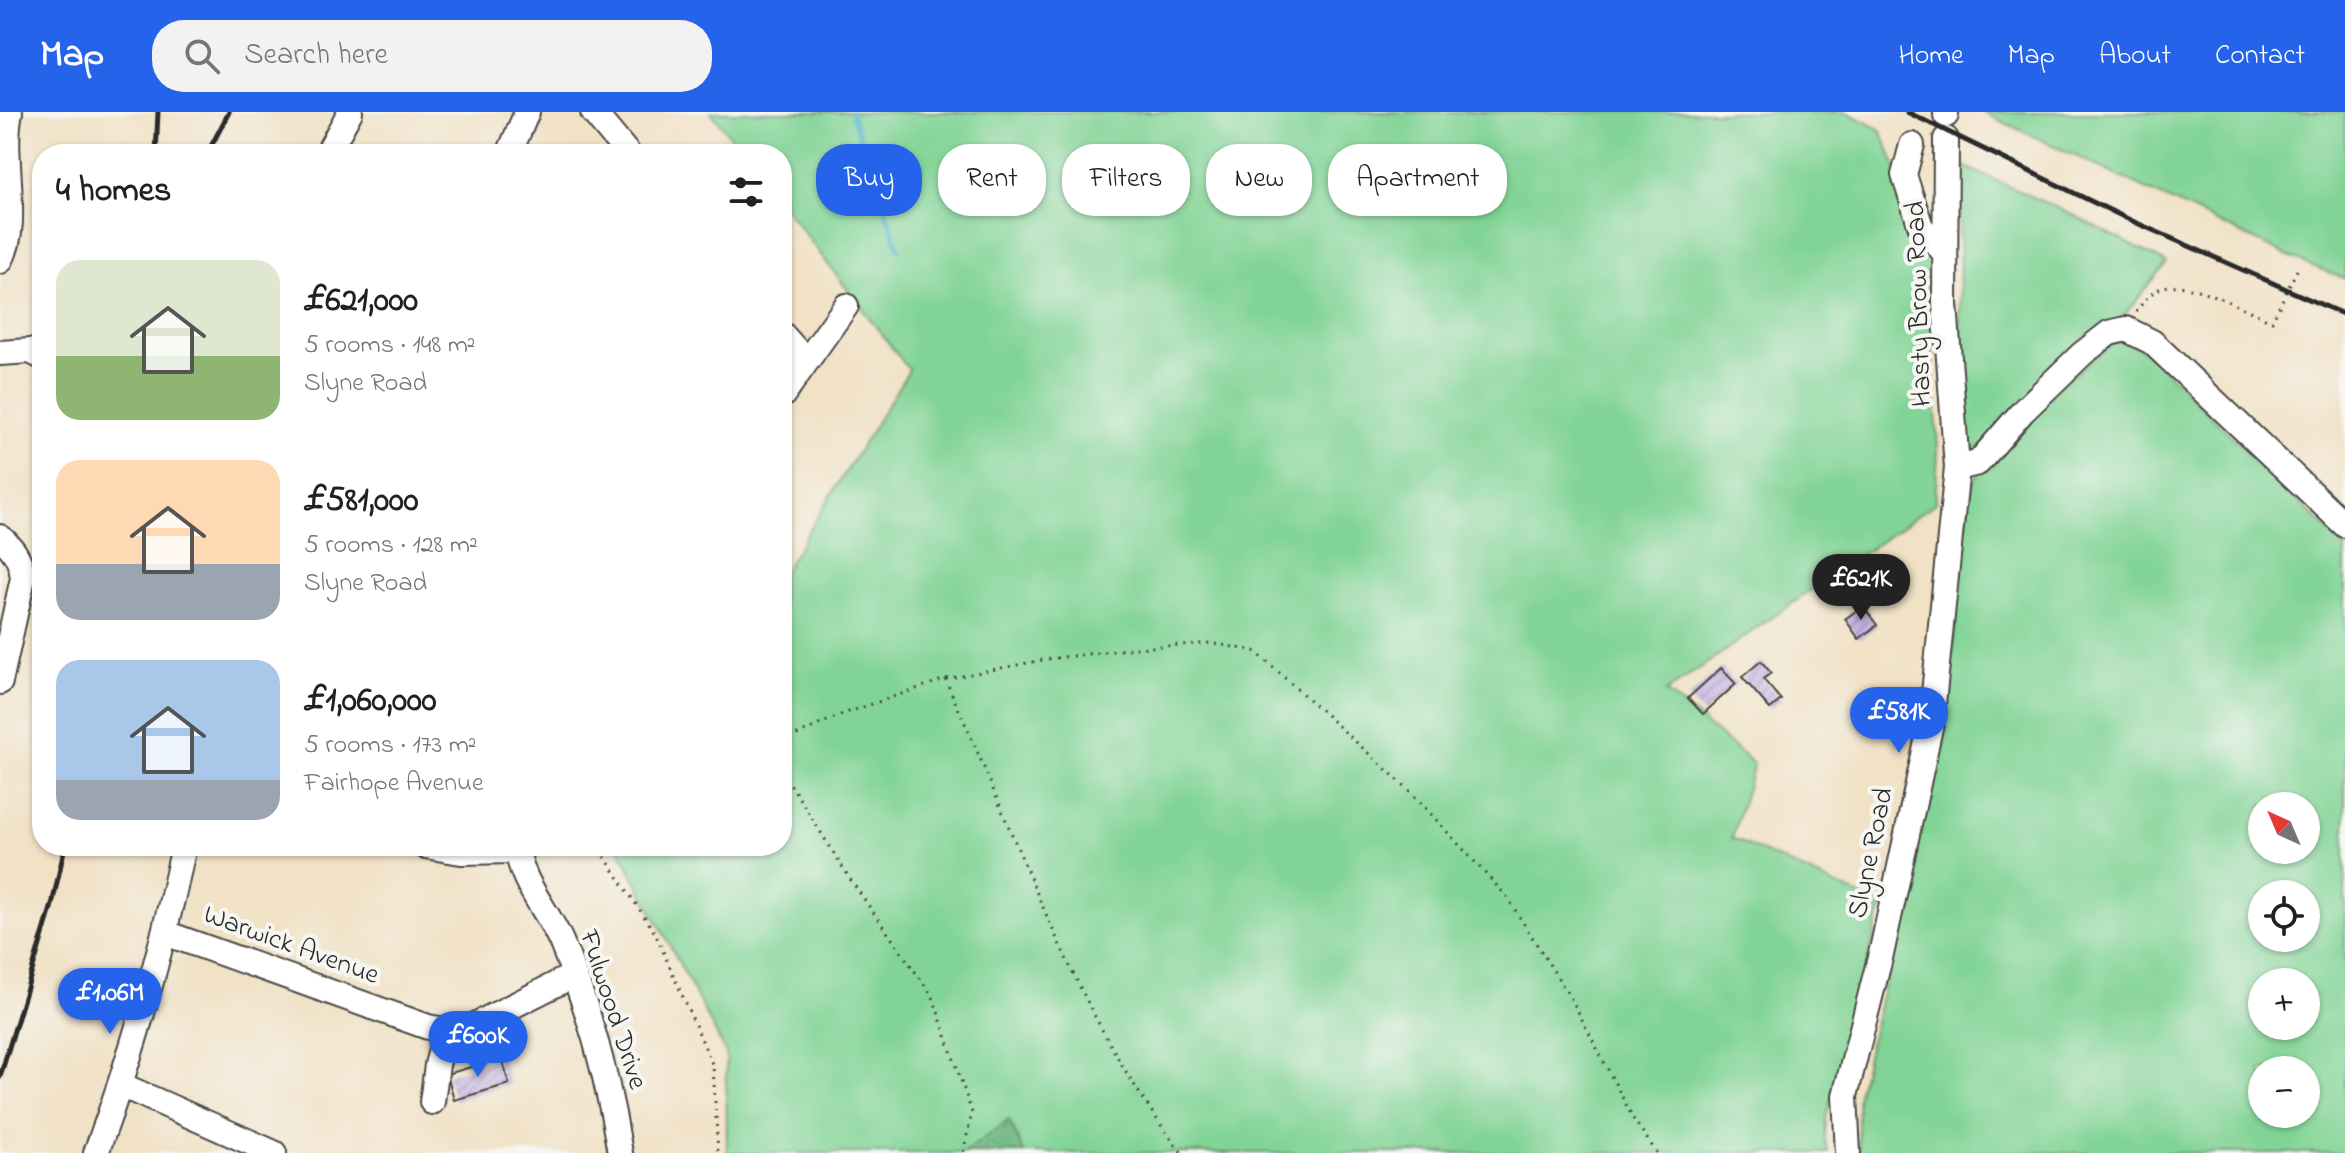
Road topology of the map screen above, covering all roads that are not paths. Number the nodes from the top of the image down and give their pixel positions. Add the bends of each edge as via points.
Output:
1 (10, 112) edge
2 (350, 112) edge
3 (527, 112) edge
4 (593, 112) edge
5 (1946, 122) edge
6 (332, 144) edge
7 (513, 144) edge
8 (620, 144) edge
9 (1912, 145) dead end
10 (4, 179) edge
11 (1945, 253) junction
12 (0, 261) edge
13 (846, 306) dead end
14 (792, 345) edge
15 (32, 352) edge
16 (0, 353) edge
17 (806, 361) junction
18 (792, 381) edge
19 (1957, 468) junction
20 (2345, 525) edge
21 (0, 537) edge
22 (0, 682) edge
23 (182, 856) edge
24 (520, 856) edge
25 (165, 933) junction
26 (574, 975) junction
27 (446, 1030) junction
28 (121, 1085) junction
29 (432, 1102) dead end
30 (246, 1147) edge
31 (96, 1153) edge
32 (274, 1153) edge
33 (620, 1153) edge
34 (1848, 1153) edge

1 - 10 street
2 - 6 street
3 - 7 street
4 - 8 street
5 - 11 street, Hasty Brow Road
9 - 11 street via 1904,175 1921,227
10 - 12 street via 9,238
11 - 19 street, Hasty Brow Road
13 - 17 street
14 - 17 street
15 - 16 street
17 - 18 street
19 - 20 street via 1978,463 2082,354 2109,333 2126,329 2152,342
19 - 34 street, Slyne Road via 1931,723 1845,1096
21 - 22 street via 12,548 23,578
23 - 25 street
24 - 26 street, Fulwood Drive
25 - 27 street, Warwick Avenue
25 - 28 street
26 - 27 street, Warwick Avenue via 473,1026
26 - 33 street, Fulwood Drive via 614,1113
27 - 29 street
28 - 30 street
28 - 31 street
30 - 32 street

